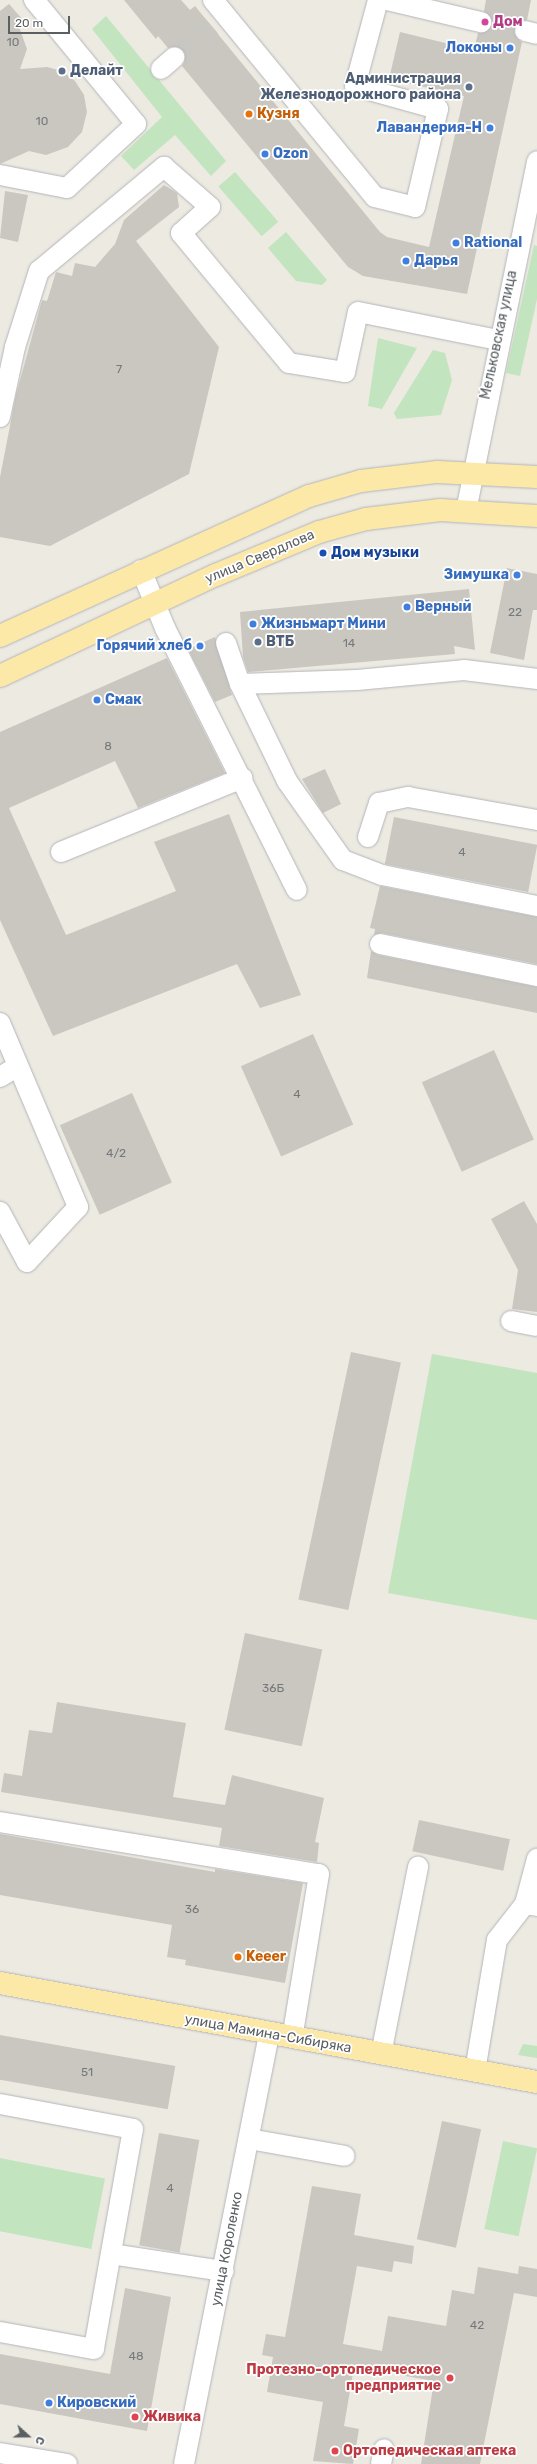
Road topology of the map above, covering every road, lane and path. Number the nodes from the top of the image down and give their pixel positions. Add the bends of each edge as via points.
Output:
1 (34, 0) edge
2 (378, 0) edge
3 (387, 0) edge
4 (432, 5) edge
5 (217, 14) edge
6 (481, 22) tunnel mouth
7 (537, 160) edge
8 (0, 175) edge
9 (529, 235) edge
10 (498, 340) junction
11 (0, 417) edge
12 (471, 472) junction
13 (537, 477) edge
14 (466, 511) junction
15 (537, 516) edge
16 (141, 570) junction
17 (154, 604) junction
18 (0, 636) edge
19 (226, 642) dead end
20 (0, 676) edge
21 (537, 679) edge
22 (240, 684) junction
23 (242, 778) junction
24 (537, 820) edge
25 (368, 837) dead end
26 (61, 852) dead end
27 (296, 890) dead end
28 (537, 906) edge
29 (380, 944) dead end
30 (537, 976) edge
31 (0, 1023) edge
32 (18, 1066) junction
33 (0, 1077) edge
34 (0, 1212) edge
35 (511, 1321) dead end
36 (537, 1326) edge
37 (0, 1822) edge
38 (537, 1859) edge
39 (418, 1867) dead end
40 (531, 1905) edge
41 (0, 1983) edge
42 (268, 2033) junction
43 (292, 2038) junction
44 (382, 2054) junction
45 (475, 2071) junction
46 (537, 2082) edge
47 (0, 2104) edge
48 (249, 2139) junction
49 (345, 2156) dead end
50 (111, 2254) junction
51 (224, 2271) junction
52 (0, 2332) edge
53 (0, 2453) edge
54 (67, 2464) edge
55 (184, 2464) edge

1 - 8 street via 136,124 67,188
2 - 5 street via 356,86 438,109 415,207 375,197
3 - 4 street
4 - 6 street
7 - 9 street, Мельковская улица
9 - 10 street, Мельковская улица
10 - 11 street via 358,312 345,372 289,363 181,233 210,207 164,167 39,271 15,347
10 - 12 street, Мельковская улица
12 - 13 main road
12 - 14 street, Мельковская улица
12 - 16 main road via 361,481 260,516
14 - 15 main road, улица Свердлова
14 - 17 main road, улица Свердлова via 366,519 319,532
16 - 17 street
16 - 18 main road
17 - 20 main road, улица Свердлова
17 - 23 street
19 - 22 street
21 - 22 street via 464,670 357,680
22 - 28 street via 287,781 343,860 382,875
23 - 26 street
23 - 27 street
24 - 25 street via 408,796 379,803
29 - 30 street
31 - 32 street
32 - 33 street
32 - 34 street via 78,1207 27,1262
35 - 36 street
37 - 43 street via 319,1874
38 - 40 street
39 - 44 street
40 - 45 street via 497,1940
41 - 42 main road, улица Мамина-Сибиряка
42 - 43 main road, улица Мамина-Сибиряка
42 - 48 street, улица Короленко
43 - 44 main road, улица Мамина-Сибиряка
44 - 45 main road, улица Мамина-Сибиряка
45 - 46 main road, улица Мамина-Сибиряка
47 - 50 street via 133,2129
48 - 49 street
48 - 51 street, улица Короленко
50 - 51 street
50 - 52 street via 94,2349
51 - 55 street, улица Короленко
53 - 54 street

